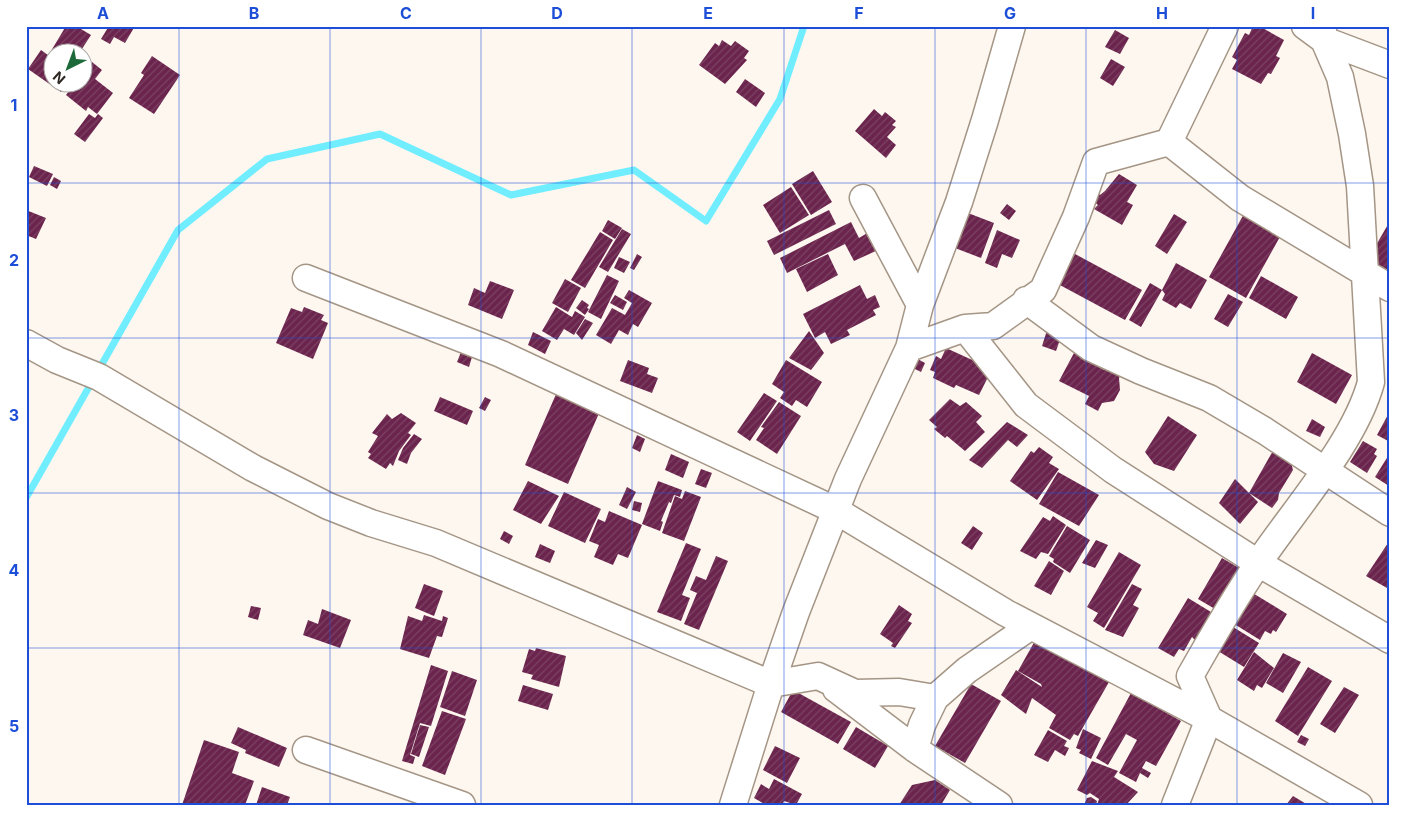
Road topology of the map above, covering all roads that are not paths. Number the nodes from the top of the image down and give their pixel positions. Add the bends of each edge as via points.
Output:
1 (1012, 26) edge
2 (1225, 26) edge
3 (1317, 31) edge
4 (1390, 64) edge
5 (1169, 142) junction
6 (863, 198) dead end
7 (1366, 274) junction
8 (306, 278) dead end
9 (1390, 288) edge
10 (1026, 300) junction
11 (920, 305) junction
12 (965, 328) junction
13 (26, 343) edge
14 (909, 348) junction
15 (1332, 476) junction
16 (836, 510) junction
17 (1390, 513) edge
18 (1258, 563) junction
19 (1390, 615) edge
20 (1030, 626) junction
21 (1365, 626) junction
22 (1390, 640) edge
23 (818, 676) junction
24 (771, 684) junction
25 (935, 698) junction
26 (1209, 719) junction
27 (915, 749) junction
28 (306, 750) dead end
29 (462, 805) edge
30 (734, 805) edge
31 (999, 805) edge
32 (1175, 805) edge
33 (1359, 805) edge

1 - 11 street via 959,202
2 - 5 street
3 - 4 street
3 - 7 street via 1340,77 1352,134 1360,186
5 - 7 street via 1240,198
5 - 10 street via 1096,162 1044,290
6 - 11 street
7 - 9 street
7 - 15 street via 1371,382
8 - 16 street via 501,354
10 - 12 street via 993,326
10 - 15 street via 1091,348 1209,398
11 - 14 street
12 - 14 street
12 - 18 street via 1026,405 1112,470
13 - 24 street via 99,377 253,468 328,506 436,543
14 - 16 street
15 - 17 street
15 - 18 street
16 - 20 street
16 - 24 street
18 - 21 street
18 - 26 street via 1190,676
19 - 21 street
20 - 25 street via 966,670
20 - 26 street
21 - 22 street
23 - 24 street
23 - 25 street via 855,693 899,692
23 - 27 street
24 - 30 street
25 - 27 street
26 - 32 street
26 - 33 street
27 - 31 street
28 - 29 street

